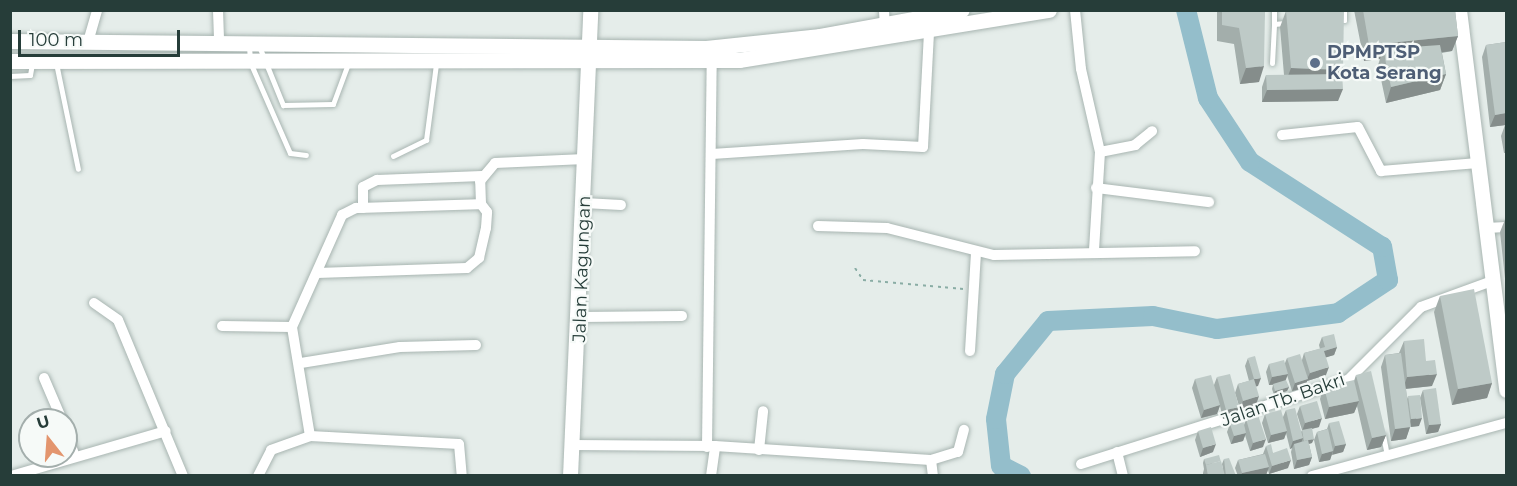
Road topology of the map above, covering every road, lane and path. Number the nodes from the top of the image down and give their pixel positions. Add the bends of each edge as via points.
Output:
1 (97, 10) edge
2 (218, 10) edge
3 (590, 10) edge
4 (962, 10) edge
5 (1048, 10) edge
6 (1075, 10) edge
7 (1274, 10) edge
8 (1344, 10) edge
9 (1459, 10) edge
10 (937, 13) edge
11 (1344, 20) junction
12 (1326, 21) edge
13 (1295, 23) edge
14 (885, 24) edge
15 (1274, 24) junction
16 (929, 31) junction
17 (1343, 32) edge
18 (10, 41) edge
19 (88, 42) junction
20 (219, 44) junction
21 (254, 44) junction
22 (350, 47) junction
23 (589, 56) junction
24 (10, 61) edge
25 (32, 61) junction
26 (712, 61) junction
27 (56, 62) junction
28 (256, 62) junction
29 (349, 63) junction
30 (1272, 63) dead end
31 (436, 64) junction
32 (10, 76) edge
33 (1152, 131) dead end
34 (1282, 135) dead end
35 (1100, 152) junction
36 (712, 154) junction
37 (306, 155) dead end
38 (393, 156) dead end
39 (585, 159) junction
40 (1478, 163) junction
41 (78, 168) dead end
42 (482, 176) junction
43 (1096, 188) junction
44 (1209, 202) dead end
45 (584, 203) junction
46 (481, 204) junction
47 (621, 206) dead end
48 (363, 208) junction
49 (819, 226) dead end
50 (1506, 227) edge
51 (1486, 228) junction
52 (1094, 250) junction
53 (1195, 251) dead end
54 (975, 253) junction
55 (855, 268) dead end
56 (317, 273) junction
57 (1492, 281) junction
58 (973, 291) junction
59 (94, 303) dead end
60 (682, 316) dead end
61 (580, 317) junction
62 (1502, 317) edge
63 (222, 326) dead end
64 (292, 327) junction
65 (476, 345) dead end
66 (970, 351) dead end
67 (301, 363) junction
68 (44, 378) dead end
69 (1506, 390) edge
70 (57, 408) edge
71 (763, 411) dead end
72 (1506, 423) edge
73 (1382, 429) edge
74 (964, 430) dead end
75 (166, 431) junction
76 (310, 436) junction
77 (572, 445) junction
78 (711, 446) junction
79 (759, 450) junction
80 (1117, 452) junction
81 (78, 453) edge
82 (1388, 455) junction
83 (931, 460) junction
84 (1081, 464) dead end
85 (34, 468) edge
86 (11, 476) edge
87 (183, 476) edge
88 (258, 476) edge
89 (462, 476) edge
90 (570, 476) edge
91 (711, 476) edge
92 (933, 476) edge
93 (1123, 476) edge
94 (1312, 476) edge

1 - 19 street
2 - 20 street
3 - 23 main road, Jalan Kagungan
4 - 10 main road
5 - 16 main road
6 - 35 street via 1081,69
7 - 15 lane
8 - 11 lane
9 - 40 main road
10 - 14 main road
11 - 12 lane
11 - 17 lane
13 - 15 lane
14 - 16 main road
14 - 23 main road via 725,47
14 - 26 main road
15 - 30 lane
16 - 36 street via 923,147 863,144
18 - 19 main road
19 - 20 main road
20 - 21 main road
21 - 22 main road
21 - 28 lane
21 - 28 lane
22 - 23 main road
22 - 29 lane
23 - 26 main road
23 - 31 main road
23 - 39 main road, Jalan Kagungan
24 - 25 main road
25 - 27 main road
25 - 32 lane via 30,75
26 - 36 street
27 - 28 main road
27 - 41 lane
28 - 29 main road
28 - 29 lane via 283,105 327,106 338,98
28 - 37 lane via 290,153
29 - 31 main road
31 - 38 lane via 426,140
33 - 35 street via 1135,145
34 - 40 street via 1358,127 1381,171
35 - 43 street
36 - 78 street
39 - 42 street via 501,162
39 - 45 main road, Jalan Kagungan
40 - 51 main road
42 - 46 street
42 - 48 street via 377,180 363,187
43 - 44 street
43 - 52 street
45 - 47 street
45 - 61 main road, Jalan Kagungan
46 - 48 street
46 - 56 street via 487,212 486,228 478,258 467,268
48 - 56 street via 342,215
49 - 54 street via 887,228
50 - 51 street
51 - 57 main road
52 - 53 street
52 - 54 street
54 - 58 street
55 - 58 path via 863,280 948,283
56 - 64 street
57 - 62 main road
57 - 80 street, Jalan Tb. Bakri via 1421,307 1401,321 1368,368 1327,389
58 - 66 street
59 - 75 street via 118,320
60 - 61 street
61 - 77 main road, Jalan Kagungan
62 - 69 main road
63 - 64 street
64 - 67 street
65 - 67 street via 400,347
67 - 76 street
68 - 70 street
71 - 79 street
72 - 82 street
73 - 82 lane
74 - 83 street via 958,452
75 - 81 street
75 - 87 street
76 - 88 street via 271,450
76 - 89 street via 459,444
77 - 78 street
77 - 90 main road, Jalan Kagungan
78 - 79 street
78 - 91 street
79 - 83 street
80 - 84 street, Jalan Tb. Bakri
80 - 93 street
82 - 94 street
83 - 92 street
85 - 86 street

